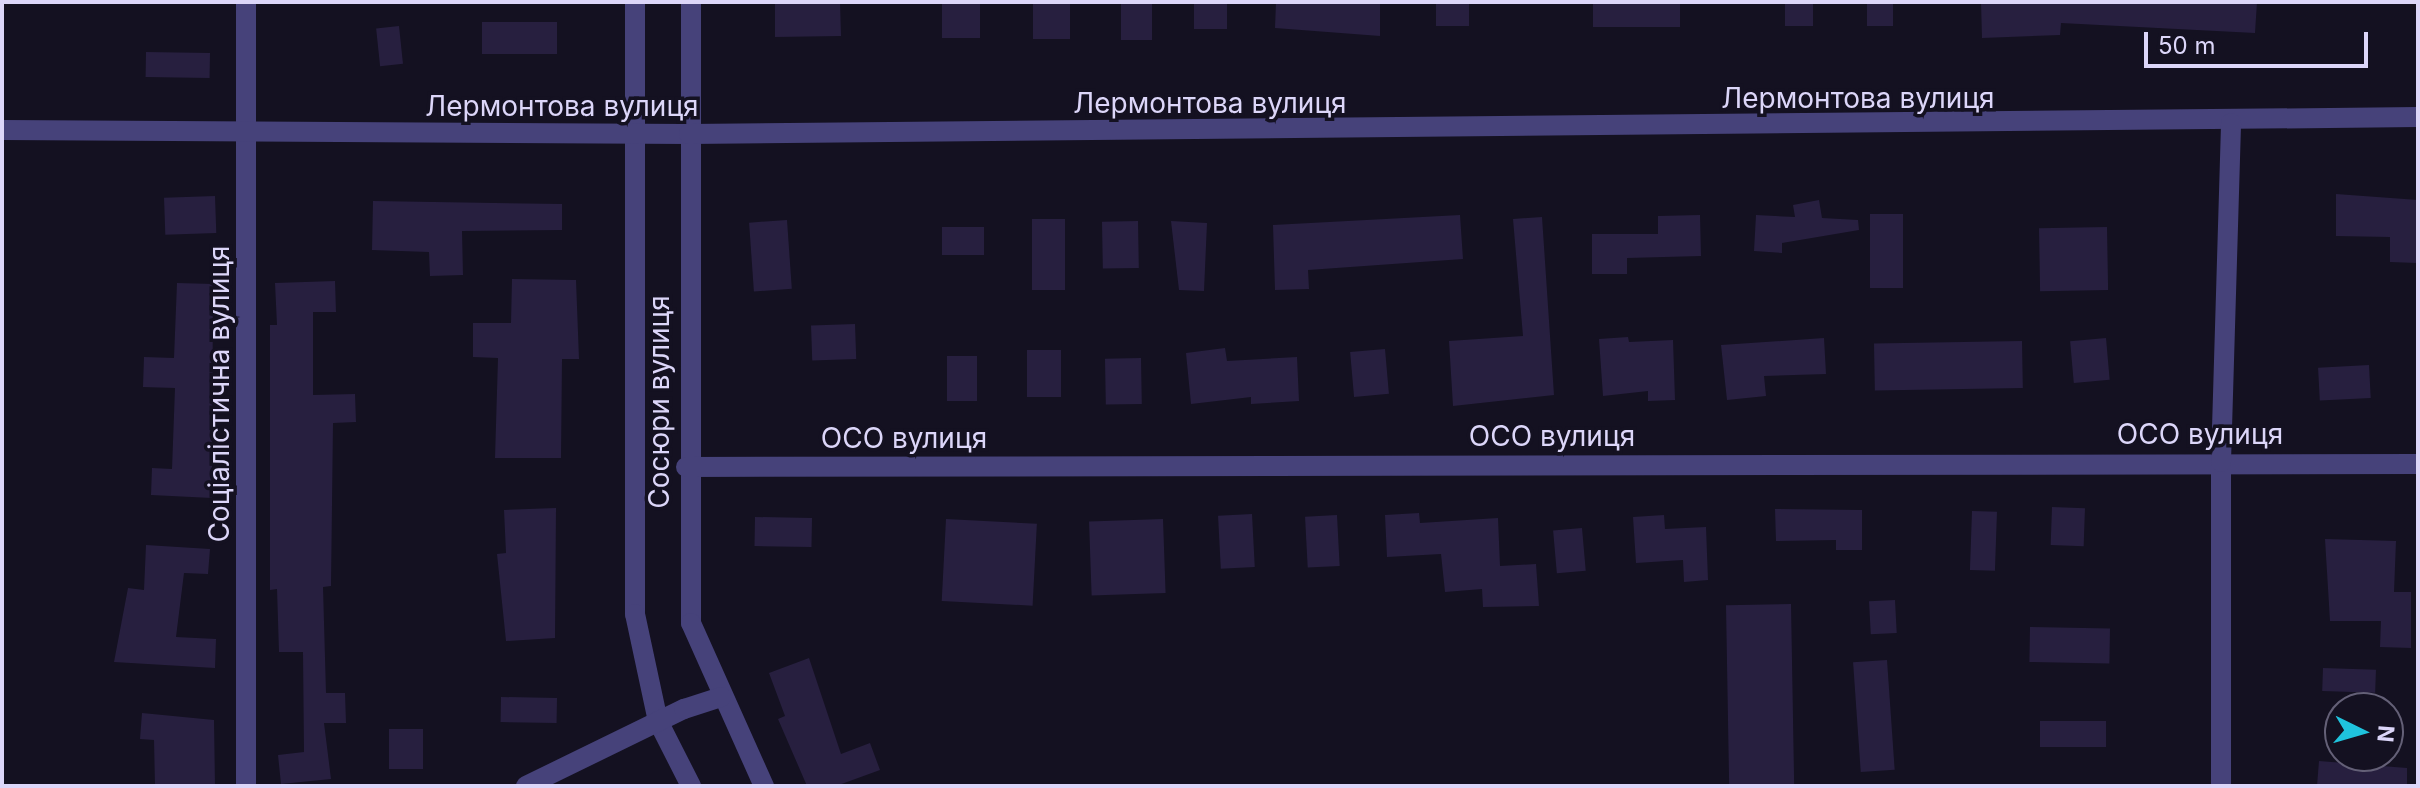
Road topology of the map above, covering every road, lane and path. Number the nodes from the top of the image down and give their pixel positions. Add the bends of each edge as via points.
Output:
1 (246, 2) edge
2 (635, 2) edge
3 (691, 2) edge
4 (2418, 117) edge
5 (2231, 123) junction
6 (2, 130) edge
7 (247, 132) junction
8 (632, 134) junction
9 (689, 134) junction
10 (2221, 462) junction
11 (2418, 464) edge
12 (686, 467) junction
13 (721, 697) junction
14 (658, 721) junction
15 (246, 786) edge
16 (526, 786) edge
17 (691, 786) edge
18 (764, 786) edge
19 (2221, 786) edge

1 - 7 street, Соціалістична вулиця
2 - 8 street, Сосюри вулиця
3 - 9 street, Сосюри вулиця
4 - 5 street, Лермонтова вулиця
5 - 9 street, Лермонтова вулиця
5 - 10 street
6 - 7 street, Лермонтова вулиця
7 - 8 street, Лермонтова вулиця
7 - 15 street, Соціалістична вулиця
8 - 9 street, Лермонтова вулиця
8 - 14 street, Сосюри вулиця via 635,614
9 - 12 street, Сосюри вулиця
10 - 11 street, ОСО вулиця
10 - 12 street, ОСО вулиця
10 - 19 street
12 - 13 street, Сосюри вулиця via 691,623
13 - 14 street
13 - 18 street, Сосюри вулиця
14 - 16 street
14 - 17 street, Сосюри вулиця

